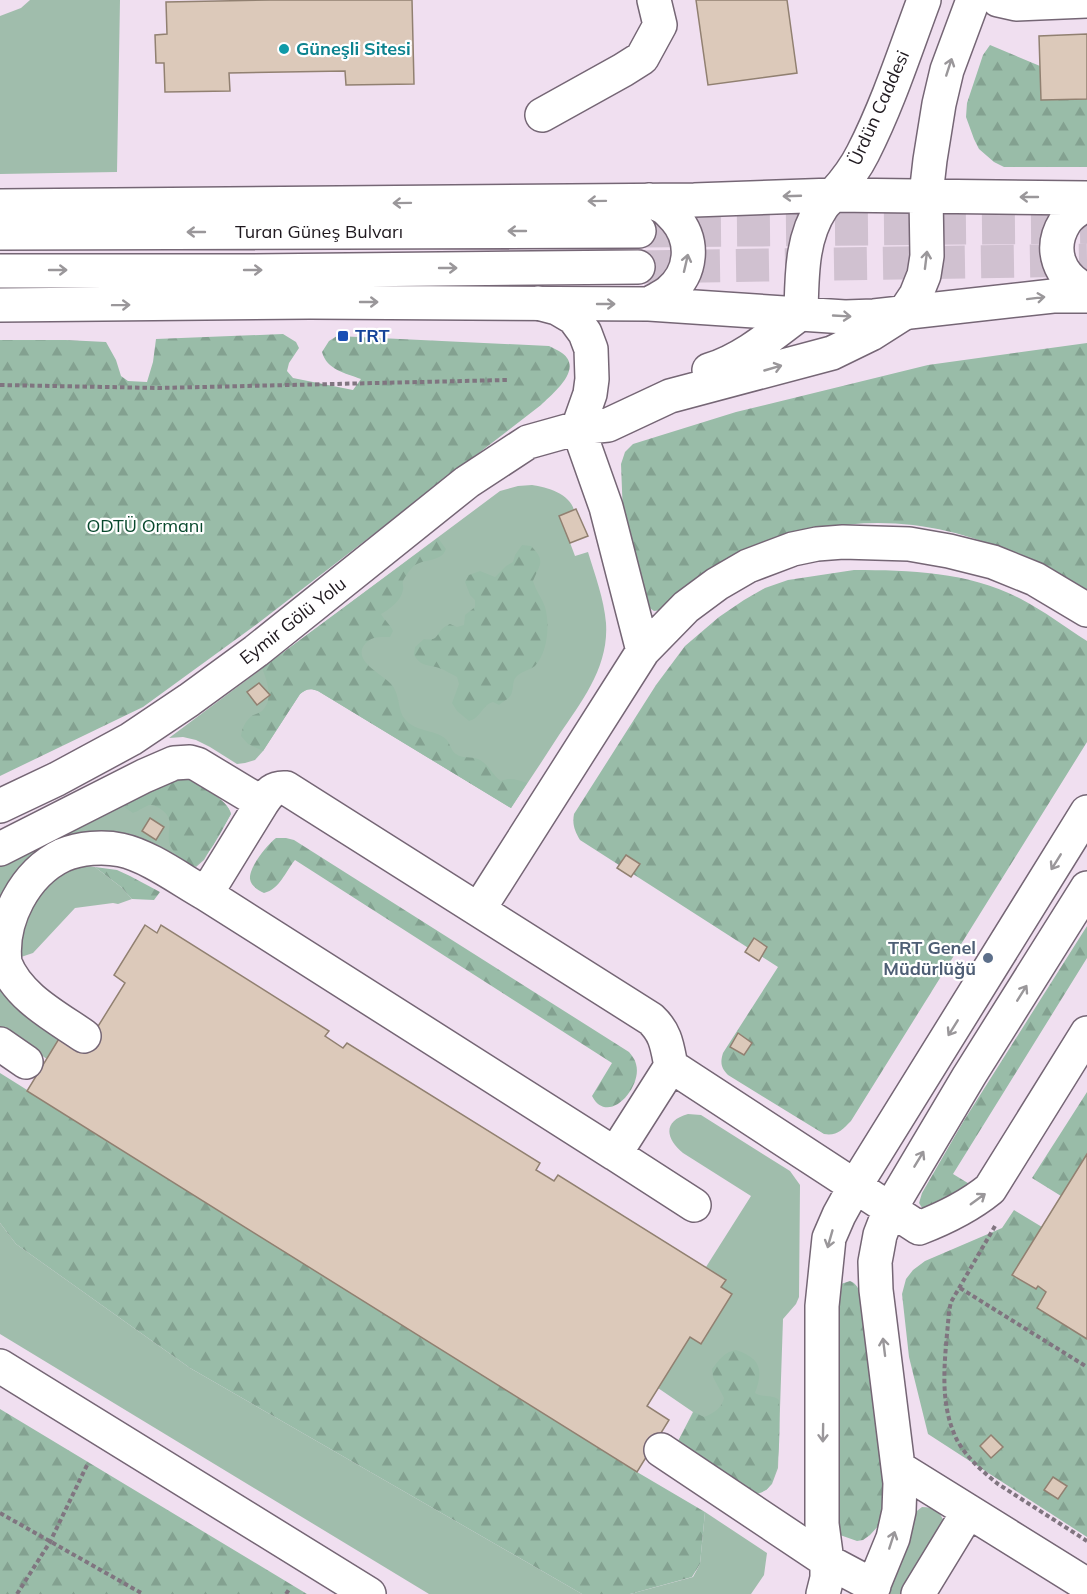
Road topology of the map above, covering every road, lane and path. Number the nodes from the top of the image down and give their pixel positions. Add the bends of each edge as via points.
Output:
1 (654, 0) edge
2 (924, 0) edge
3 (973, 0) edge
4 (1010, 1) edge
5 (1087, 1) edge
6 (542, 115) dead end
7 (834, 195) junction
8 (926, 195) junction
9 (1087, 198) edge
10 (1087, 204) edge
11 (0, 206) edge
12 (644, 215) junction
13 (0, 233) edge
14 (638, 267) tunnel mouth
15 (0, 271) edge
16 (1087, 290) edge
17 (1087, 296) edge
18 (538, 303) junction
19 (649, 304) junction
20 (0, 305) edge
21 (801, 313) junction
22 (904, 313) junction
23 (507, 380) dead end
24 (0, 385) edge
25 (578, 428) junction
26 (1087, 610) edge
27 (643, 651) junction
28 (262, 803) junction
29 (0, 806) edge
30 (1087, 812) edge
31 (0, 849) edge
32 (1087, 888) edge
33 (206, 894) junction
34 (479, 909) junction
35 (1087, 1033) edge
36 (84, 1036) dead end
37 (671, 1066) junction
38 (615, 1154) junction
39 (855, 1186) junction
40 (694, 1205) dead end
41 (890, 1209) junction
42 (997, 1223) dead end
43 (960, 1288) junction
44 (0, 1366) edge
45 (1087, 1367) edge
46 (661, 1450) dead end
47 (88, 1463) dead end
48 (899, 1468) junction
49 (969, 1512) junction
50 (0, 1513) edge
51 (1087, 1541) edge
52 (50, 1542) junction
53 (827, 1561) junction
54 (1087, 1585) edge
55 (290, 1588) dead end
56 (872, 1590) edge
57 (17, 1594) edge
58 (143, 1594) edge
59 (286, 1594) edge
60 (369, 1594) edge
61 (823, 1594) edge
62 (918, 1594) edge

1 - 6 main road via 660,25 642,57
2 - 7 main road, Ürdün Caddesi via 862,155
8 -> 3 main road via 947,70
4 - 5 main road
7 - 8 main road
7 -> 12 main road
7 - 21 main road, Ürdün Caddesi via 815,219 807,241
9 -> 8 main road
22 -> 8 main road via 924,275
10 - 16 main road via 1065,221 1057,240 1062,268 1069,279
12 -> 11 main road
12 -> 13 main road, Turan Güneş Bulvarı
19 -> 12 main road via 682,278 688,250 687,237 666,209
15 -> 14 main road, Turan Güneş Bulvarı
22 -> 17 main road via 1053,296
18 -> 19 main road
20 -> 18 main road
18 - 25 main road via 574,318 591,349 590,394
19 - 21 main road
21 -> 22 main road via 845,317
21 - 25 main road via 735,360 626,393
25 -> 22 main road via 608,425 670,396 832,352
23 - 24 path via 159,388
25 - 27 main road via 606,507
25 - 29 main road, Eymir Gölü Yolu via 528,442 468,482 189,700 131,739
26 - 27 main road via 1035,579 993,562 949,551 909,544 817,544 748,566 717,584 686,607
27 - 34 main road
28 - 31 main road via 204,767 190,762 174,763
28 - 33 main road
28 - 34 main road via 274,789 286,788
30 -> 39 main road
41 -> 32 main road
33 - 36 main road via 140,855 104,847 64,855 32,876 18,892 3,927 0,946 5,963 30,998
33 - 38 main road
34 - 37 main road via 651,1019 664,1035
41 -> 35 main road via 919,1228 975,1202 990,1189
37 - 38 main road
37 - 39 main road
38 - 40 main road
39 - 41 main road
39 -> 53 main road via 830,1238 822,1306 822,1524
48 -> 41 main road via 875,1262
42 - 43 path
43 - 45 path
43 - 51 path via 949,1311 944,1381 947,1411 957,1440 998,1484
44 - 60 main road
46 - 53 main road
47 - 52 path
48 - 49 main road
56 -> 48 main road via 893,1538 899,1511
49 - 54 main road
49 - 62 main road
50 - 52 path
52 - 57 path
52 - 58 path
53 - 56 main road
53 - 61 main road
55 - 59 path

